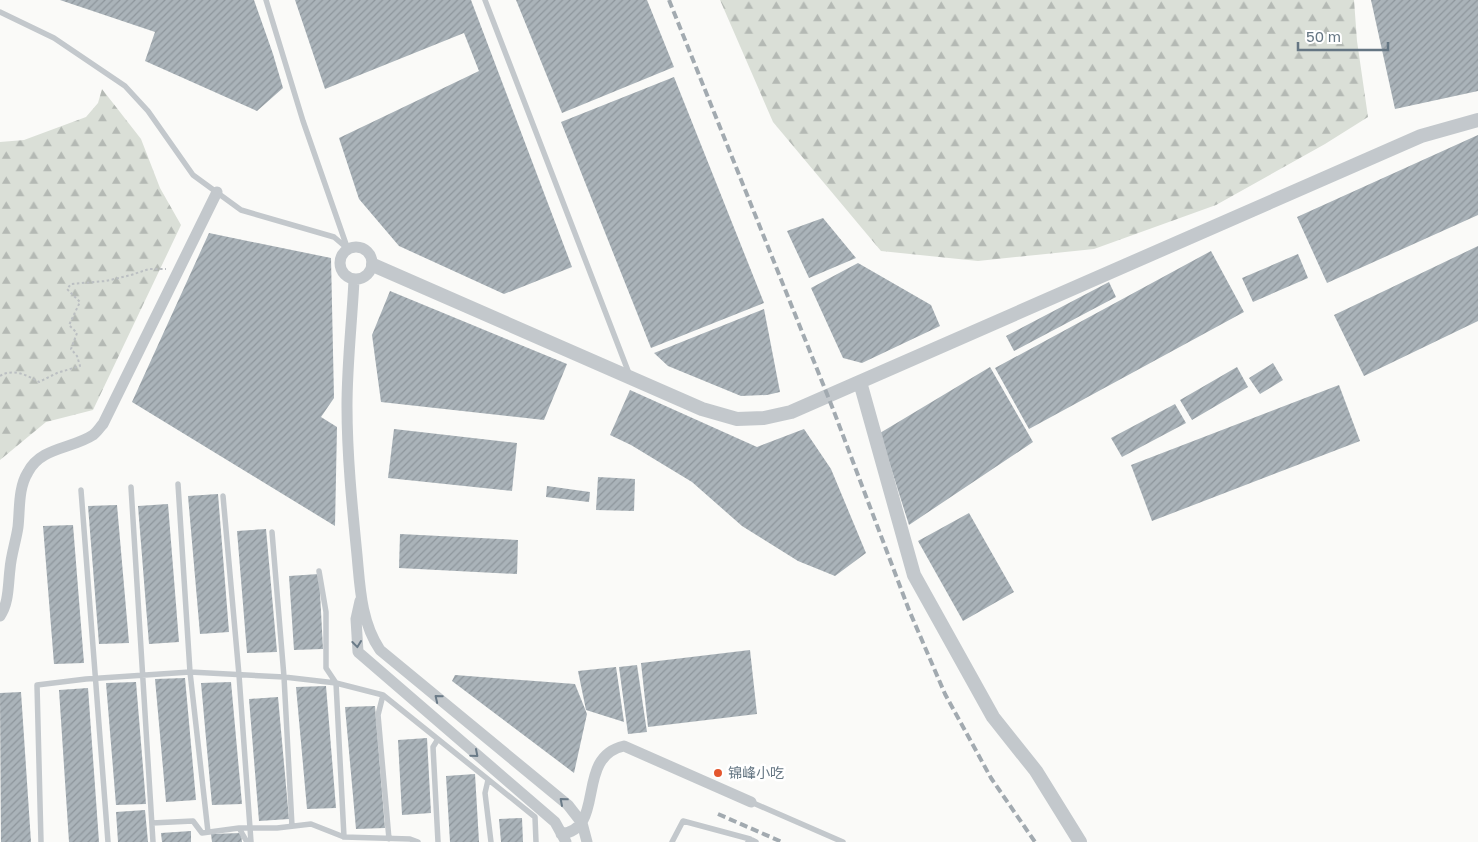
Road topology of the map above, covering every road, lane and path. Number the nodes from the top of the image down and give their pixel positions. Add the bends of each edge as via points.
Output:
1 (266, 0) edge
2 (485, 0) edge
3 (0, 12) edge
4 (1478, 120) edge
5 (217, 192) junction
6 (348, 249) junction
7 (372, 265) junction
8 (178, 269) junction
9 (354, 280) junction
10 (0, 376) edge
11 (630, 378) junction
12 (860, 382) junction
13 (178, 484) dead end
14 (131, 487) dead end
15 (81, 490) dead end
16 (223, 496) dead end
17 (272, 532) dead end
18 (320, 571) dead end
19 (361, 596) junction
20 (0, 616) edge
21 (190, 672) junction
22 (144, 675) junction
23 (239, 675) junction
24 (284, 677) junction
25 (95, 679) junction
26 (336, 684) junction
27 (383, 695) junction
28 (438, 739) junction
29 (488, 780) junction
30 (751, 802) joint
31 (587, 811) junction
32 (582, 822) junction
33 (152, 824) junction
34 (292, 826) junction
35 (239, 828) junction
36 (250, 828) junction
37 (205, 833) junction
38 (344, 837) junction
39 (563, 838) edge
40 (389, 839) junction
41 (749, 840) edge
42 (41, 842) edge
43 (108, 842) edge
44 (153, 842) edge
45 (202, 842) edge
46 (249, 842) edge
47 (418, 842) edge
48 (438, 842) edge
49 (491, 842) edge
50 (536, 842) edge
51 (587, 842) edge
52 (672, 842) edge
53 (756, 842) edge
54 (844, 842) edge
55 (1080, 842) edge

1 - 6 lane via 303,121
2 - 11 lane
3 - 5 lane via 54,38 125,86 193,175
4 - 12 street via 1421,136
5 - 6 lane via 241,210 334,236
5 - 8 street
6 - 7 street via 363,248 370,255
6 - 9 street via 341,256 340,266 345,275
7 - 9 street via 364,278
7 - 11 street
8 - 10 path via 149,269 131,276 71,284 67,288 80,302 69,325 77,333 71,350 80,366 39,382 18,372 6,372
8 - 20 street via 103,424 95,434 81,442 38,459 28,472 20,494 6,608
9 - 19 street via 347,405 352,512
11 - 12 street via 702,410 738,419 791,412
12 - 55 street via 914,575 993,717 1036,771
13 - 21 lane
14 - 22 lane
15 - 25 lane
16 - 23 lane
17 - 24 lane
18 - 26 lane via 326,612 326,668
32 -> 19 street via 568,805 380,650 367,623
19 -> 39 street via 356,620 358,652 555,822
21 - 22 lane
21 - 23 lane
21 - 37 lane
22 - 25 lane
22 - 33 lane
23 - 24 lane
23 - 36 lane
24 - 26 lane
24 - 34 lane
25 - 42 lane via 37,685
25 - 43 lane
26 - 27 lane
26 - 38 lane
27 - 28 lane
27 - 40 lane via 378,715
28 - 29 lane
28 - 48 lane via 432,747
29 - 49 lane via 485,793
29 - 50 lane via 535,818
30 - 31 street via 624,746 607,753 598,765
30 - 54 lane
31 - 32 street
31 - 51 street
32 - 39 street
32 - 51 street
33 - 37 lane via 193,821
33 - 44 lane
34 - 36 lane
34 - 38 lane via 311,824
35 - 36 lane
35 - 37 lane
35 - 46 lane
36 - 46 lane
37 - 45 lane
38 - 40 lane
40 - 47 lane
41 - 52 lane via 683,821
41 - 53 lane

